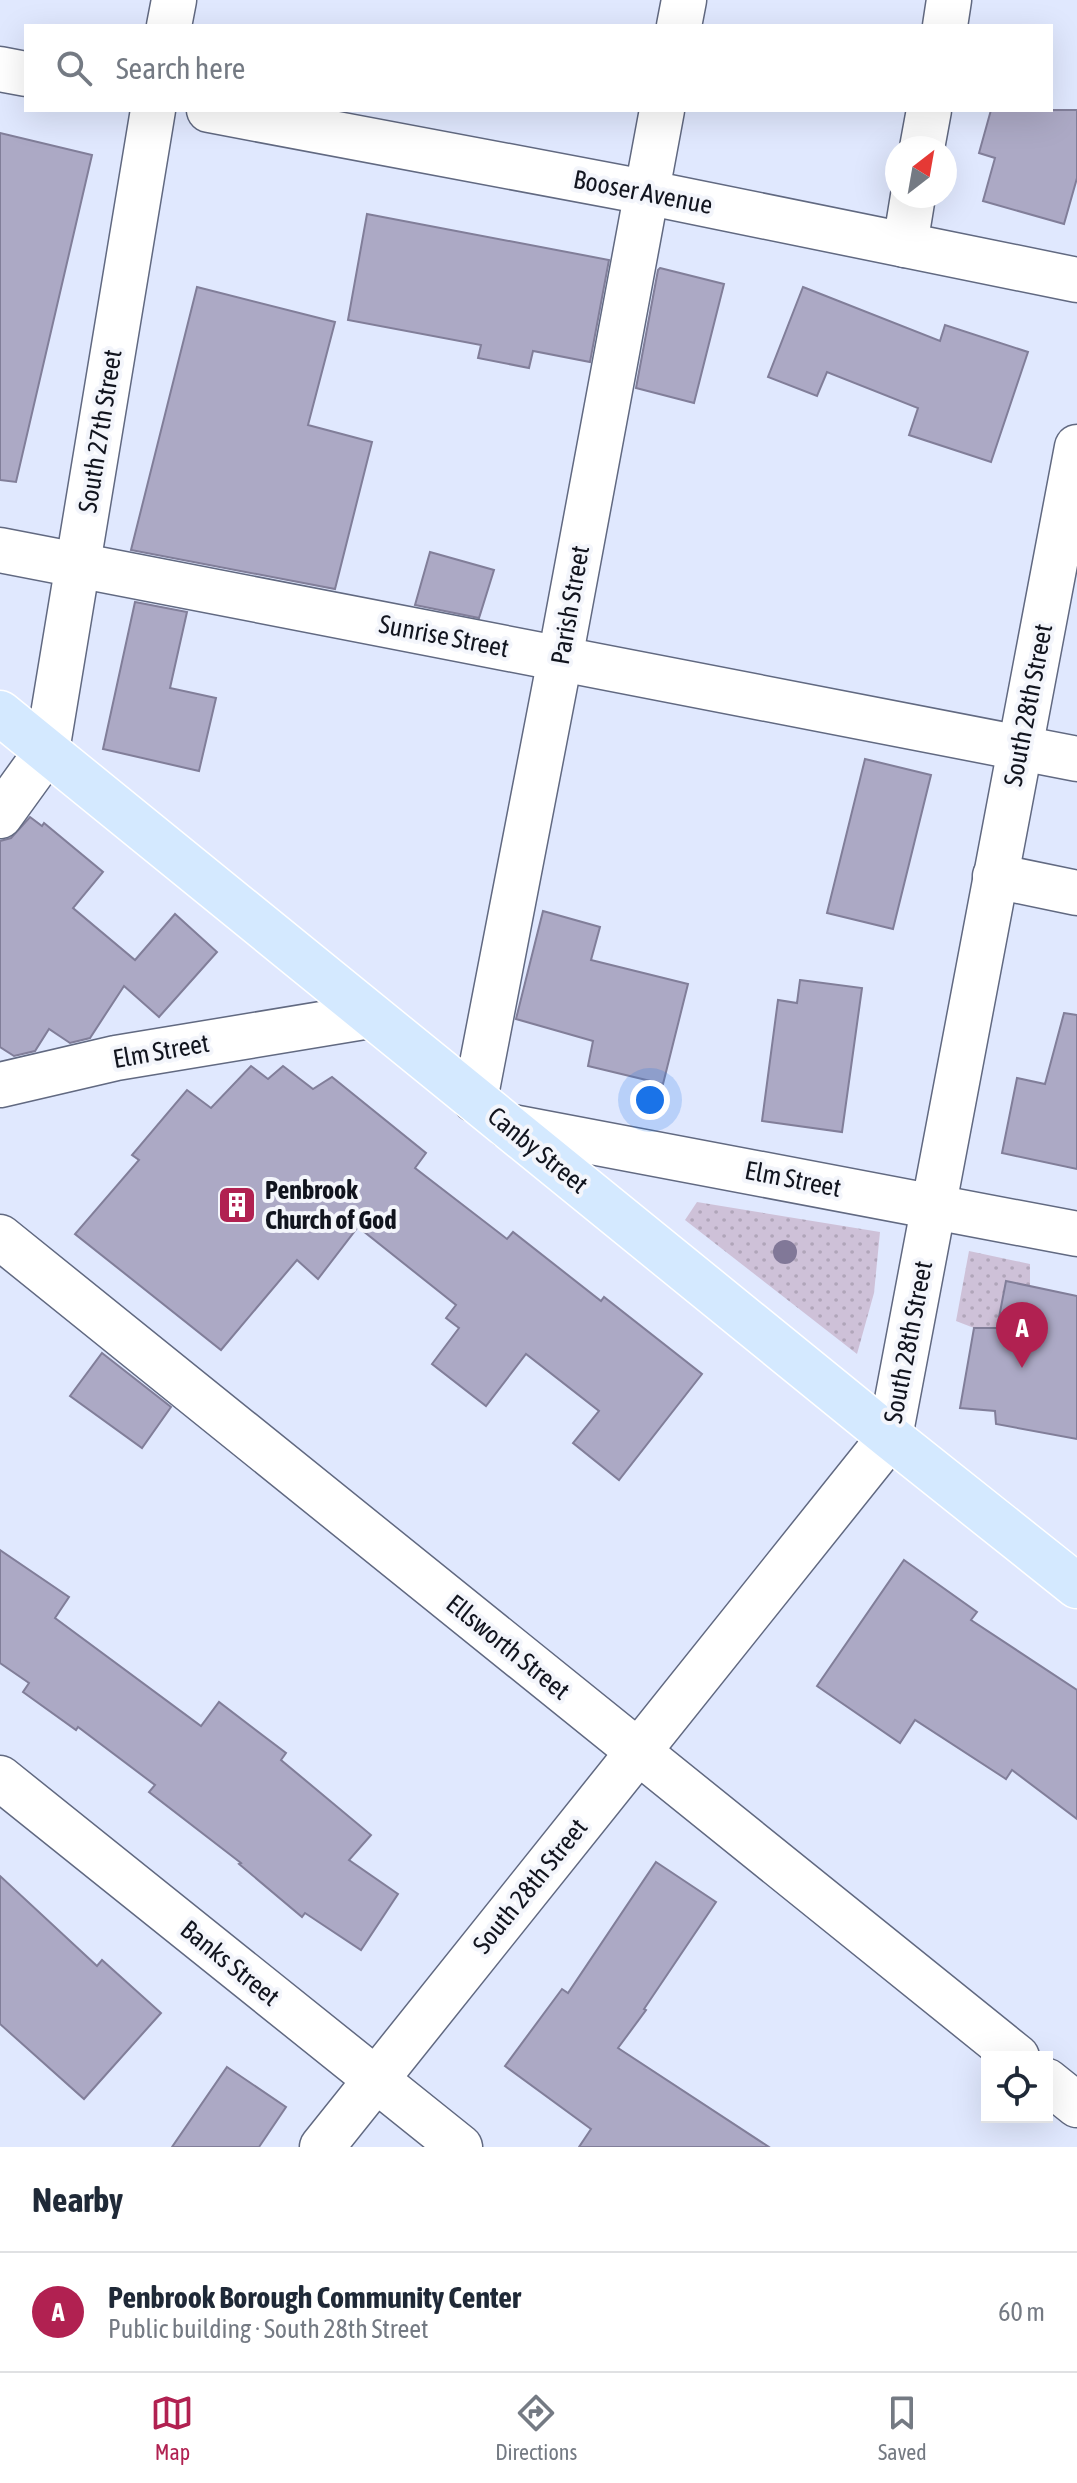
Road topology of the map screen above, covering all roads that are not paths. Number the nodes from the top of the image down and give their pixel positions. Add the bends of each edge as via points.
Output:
1 (174, 0) edge
2 (684, 0) edge
3 (949, 0) edge
4 (169, 24) edge
5 (679, 24) edge
6 (945, 24) edge
7 (0, 69) edge
8 (24, 74) edge
9 (153, 112) edge
10 (220, 112) edge
11 (662, 112) edge
12 (929, 112) edge
13 (924, 136) edge
14 (645, 192) junction
15 (911, 208) edge
16 (905, 245) junction
17 (1077, 280) edge
18 (1077, 447) edge
19 (0, 550) edge
20 (78, 565) junction
21 (560, 659) junction
22 (0, 713) edge
23 (1020, 748) junction
24 (47, 751) junction
25 (1077, 759) edge
26 (0, 816) edge
27 (995, 876) junction
28 (1077, 893) edge
29 (370, 1016) junction
30 (0, 1085) edge
31 (492, 1113) junction
32 (933, 1206) junction
33 (1077, 1234) edge
34 (0, 1237) edge
35 (890, 1437) junction
36 (1077, 1586) edge
37 (638, 1752) junction
38 (0, 1778) edge
39 (1010, 2051) edge
40 (375, 2080) junction
41 (1053, 2086) edge
42 (1077, 2105) edge
43 (322, 2147) edge
44 (460, 2147) edge

1 - 4 street
2 - 5 street
3 - 6 street
7 - 8 street
9 - 20 street, South 27th Street
10 - 14 street, Booser Avenue
11 - 14 street, Parish Street
12 - 13 street
14 - 16 street, Booser Avenue
14 - 21 street, Parish Street
15 - 16 street
16 - 17 street, Booser Avenue
18 - 23 street, South 28th Street
19 - 20 street, Sunrise Street
20 - 21 street, Sunrise Street
20 - 24 street, South 27th Street
21 - 23 street, Sunrise Street
21 - 31 street, Parish Street
22 - 24 main road, Canby Street
23 - 25 street, Sunrise Street
23 - 27 street, South 28th Street
24 - 26 street
24 - 29 main road, Canby Street
27 - 28 street
27 - 32 street, South 28th Street
29 - 30 street, Elm Street via 116,1058
29 - 31 main road, Canby Street
31 - 32 street, Elm Street
31 - 35 main road, Canby Street
32 - 33 street, Elm Street
32 - 35 street, South 28th Street
34 - 37 street, Ellsworth Street
35 - 36 main road, Canby Street
35 - 37 street, South 28th Street
37 - 39 street, Ellsworth Street
37 - 40 street, South 28th Street
38 - 40 street, Banks Street
40 - 43 street, South 28th Street
40 - 44 street, Banks Street
41 - 42 street

